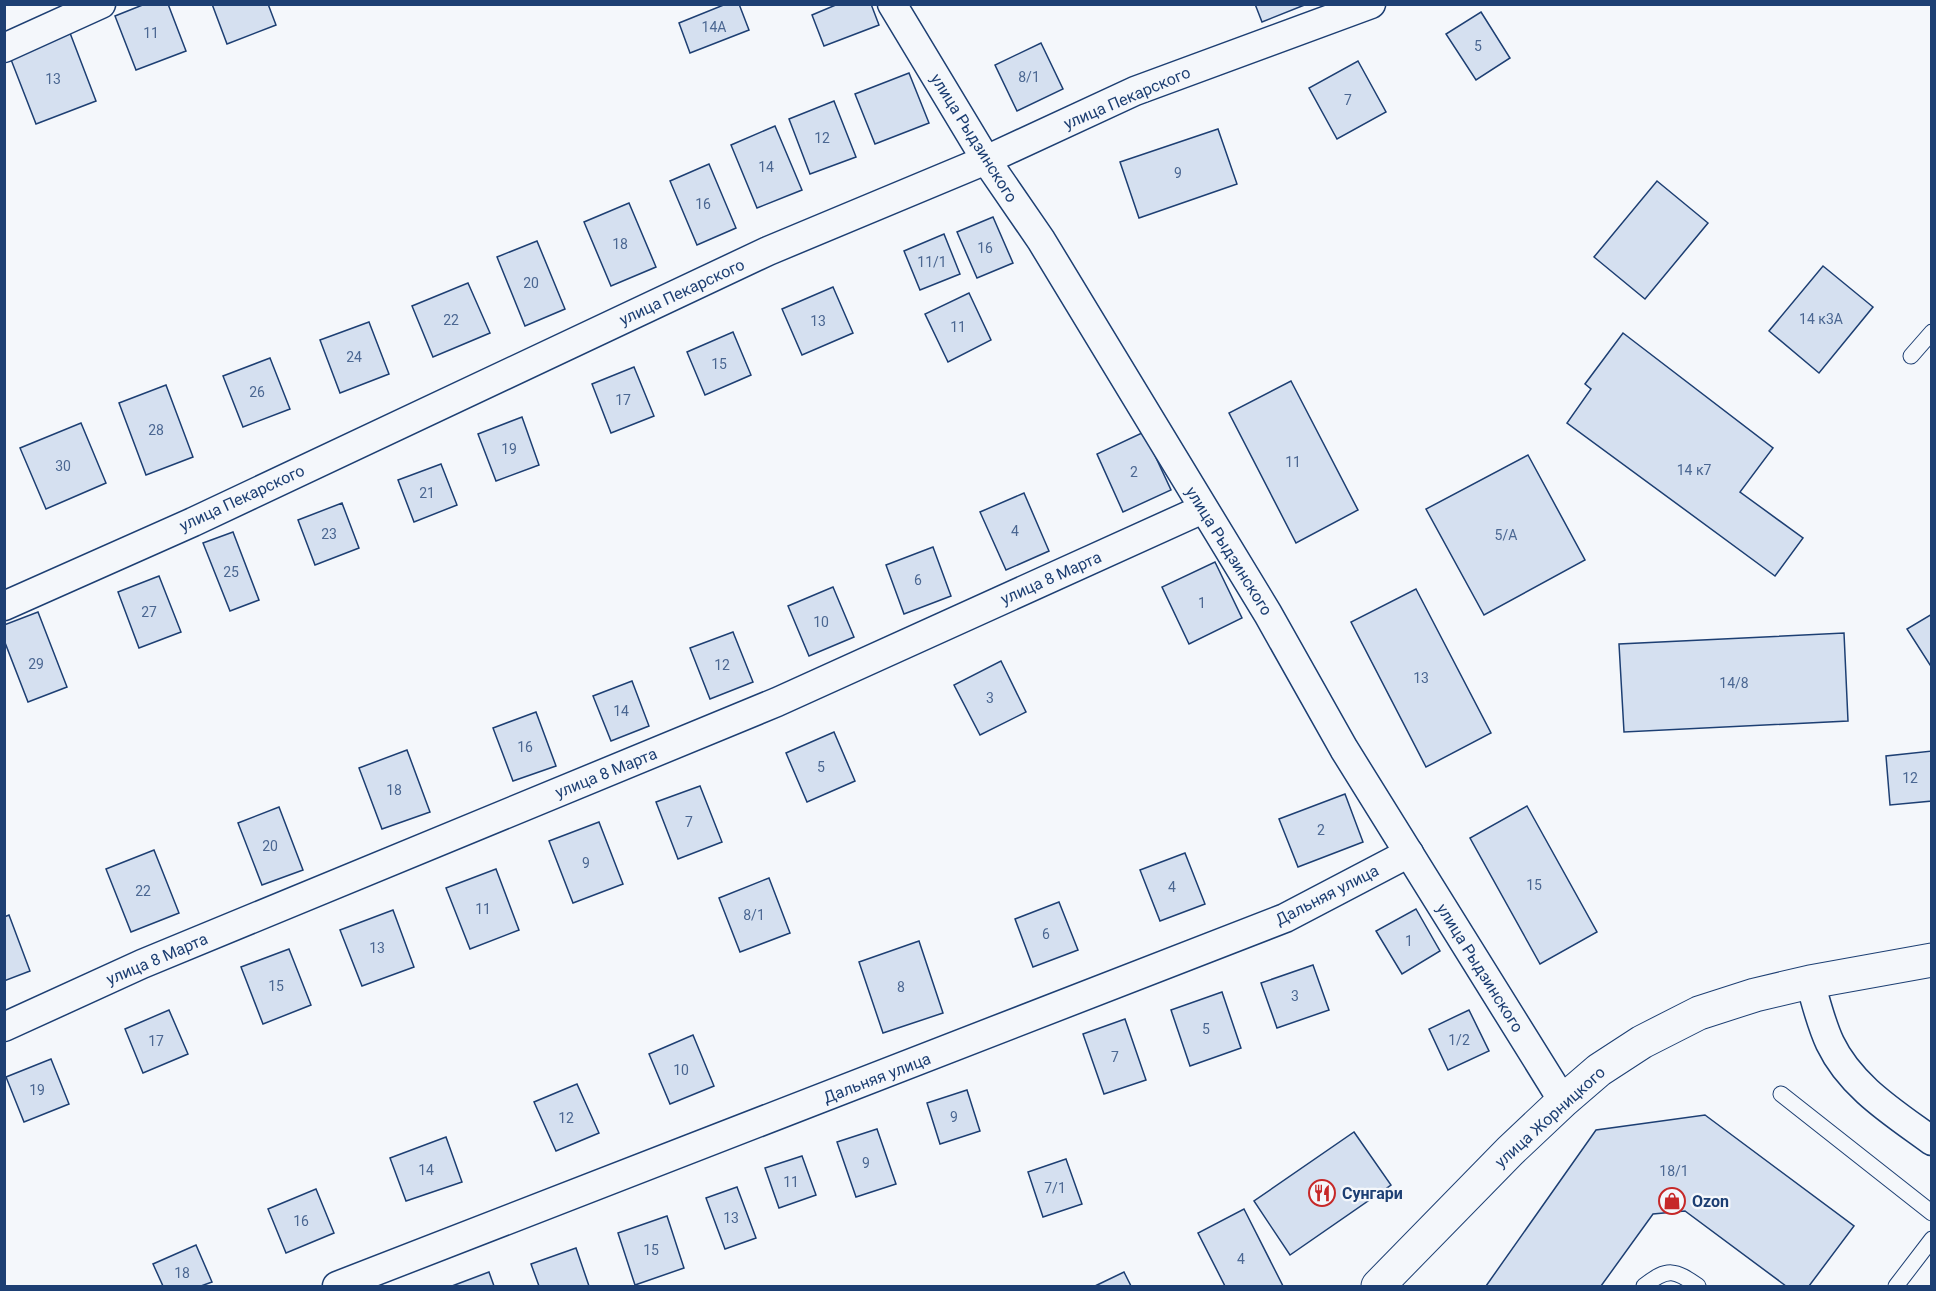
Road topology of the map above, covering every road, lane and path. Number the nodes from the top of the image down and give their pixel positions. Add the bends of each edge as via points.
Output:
1 (100, 4) edge
2 (891, 4) edge
3 (1371, 4) edge
4 (4, 48) edge
5 (986, 160) junction
6 (1932, 332) edge
7 (1911, 356) dead end
8 (1203, 509) junction
9 (4, 606) edge
10 (1409, 853) junction
11 (1932, 960) edge
12 (1810, 982) junction
13 (4, 1027) edge
14 (1781, 1094) dead end
15 (1563, 1101) junction
16 (1932, 1141) edge
17 (1932, 1213) edge
18 (1932, 1239) edge
19 (337, 1287) edge
20 (1378, 1287) edge
21 (1644, 1287) edge
22 (1698, 1287) edge
23 (1896, 1287) edge

1 - 4 street
2 - 5 street, улица Рыдзинского
3 - 5 street, улица Пекарского via 1135,91
5 - 8 street, улица Рыдзинского via 1041,240
5 - 9 street, улица Пекарского via 768,251 193,522
6 - 7 lane
8 - 10 street, улица Рыдзинского
8 - 13 street, улица 8 Марта via 777,702 142,964
10 - 15 street, улица Рыдзинского
10 - 19 street, Дальняя улица via 1285,918
11 - 12 main road, улица Жорницкого
12 - 15 main road, улица Жорницкого via 1699,1013 1642,1042 1599,1070
12 - 16 street via 1830,1043 1846,1069 1868,1092
14 - 17 lane
15 - 20 main road, улица Жорницкого
18 - 23 lane
21 - 22 lane via 1666,1273 1679,1273

